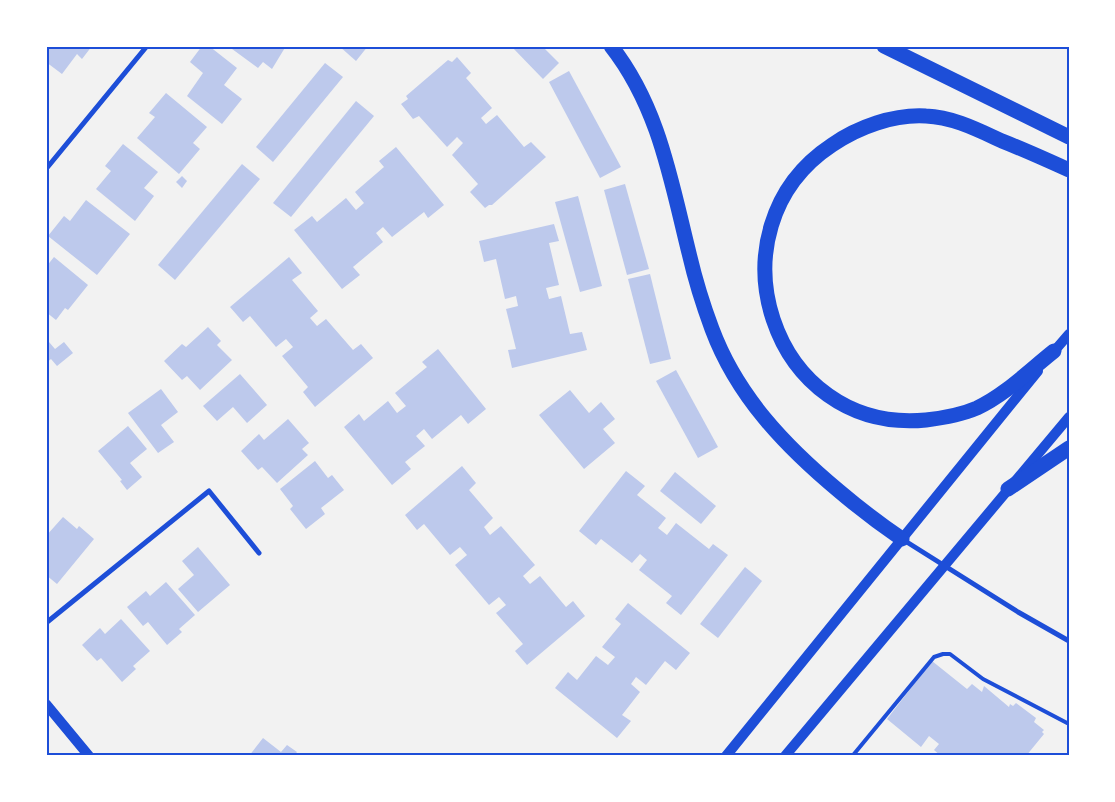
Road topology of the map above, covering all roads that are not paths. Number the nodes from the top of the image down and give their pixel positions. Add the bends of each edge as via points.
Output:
1 (147, 46) edge
2 (611, 46) edge
3 (884, 46) edge
4 (1069, 137) edge
5 (46, 170) edge
6 (1069, 170) edge
7 (1069, 334) edge
8 (1054, 351) junction
9 (1069, 417) edge
10 (1069, 448) edge
11 (1008, 490) junction
12 (902, 539) junction
13 (258, 553) dead end
14 (944, 566) junction
15 (46, 624) edge
16 (1069, 641) edge
17 (46, 704) edge
18 (1069, 724) edge
19 (854, 754) dead end
20 (89, 756) edge
21 (726, 756) edge
22 (785, 756) edge

1 - 5 street
2 - 12 highway via 630,72 653,121 712,330 738,381 771,428 790,448 869,516
3 - 4 highway
6 - 8 highway via 946,118 904,116 861,129 821,152 804,167 779,203 766,248 764,275 767,301 786,351 801,372 821,390 866,415 912,421 936,419 970,410 997,396
7 - 8 main road
8 - 12 main road
9 - 11 main road
10 - 11 highway
11 - 14 main road
12 - 14 street
12 - 21 main road
13 - 15 street via 209,491
14 - 16 street
14 - 22 main road
17 - 20 main road
18 - 19 lane via 1005,692 950,654 943,654 934,657

